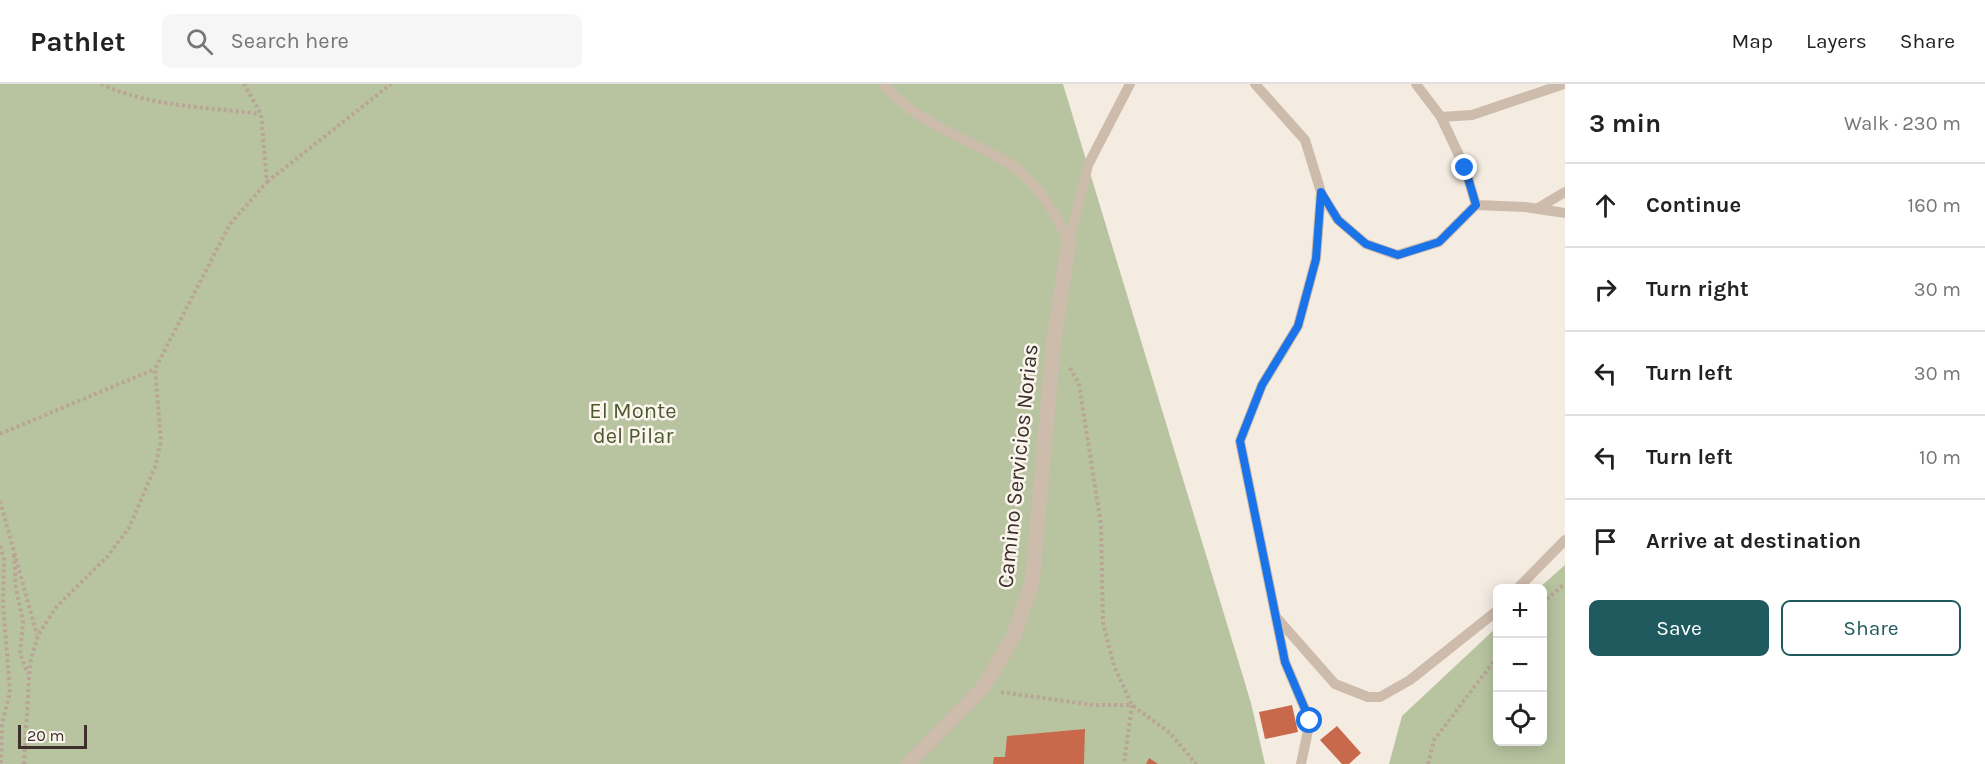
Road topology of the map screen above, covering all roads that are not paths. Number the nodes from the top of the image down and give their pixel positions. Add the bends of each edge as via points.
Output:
1 (883, 84) edge
2 (1130, 84) edge
3 (1255, 84) edge
4 (1416, 84) edge
5 (1564, 84) edge
6 (1442, 117) junction
7 (1321, 192) junction
8 (1565, 192) edge
9 (1476, 205) junction
10 (1538, 208) junction
11 (1565, 213) edge
12 (1069, 240) junction
13 (1565, 540) edge
14 (1522, 584) edge
15 (1493, 613) edge
16 (1274, 614) junction
17 (908, 764) edge
18 (1301, 764) edge

1 - 12 lane via 898,101 930,124 1012,165 1044,195
2 - 12 lane via 1088,165
3 - 7 lane via 1305,140
4 - 6 lane
5 - 6 lane via 1472,115
6 - 9 lane via 1465,168
7 - 9 lane via 1338,220 1366,244 1398,255 1439,242
7 - 16 lane via 1316,259 1298,326 1262,385 1240,441
8 - 10 lane
9 - 10 lane
10 - 11 lane
12 - 17 street, Camino Servicios Norias via 1054,339 1032,583 1013,638 982,689
13 - 14 lane
15 - 16 lane via 1410,680 1380,697 1368,697 1335,684
16 - 18 lane via 1285,662 1310,721

